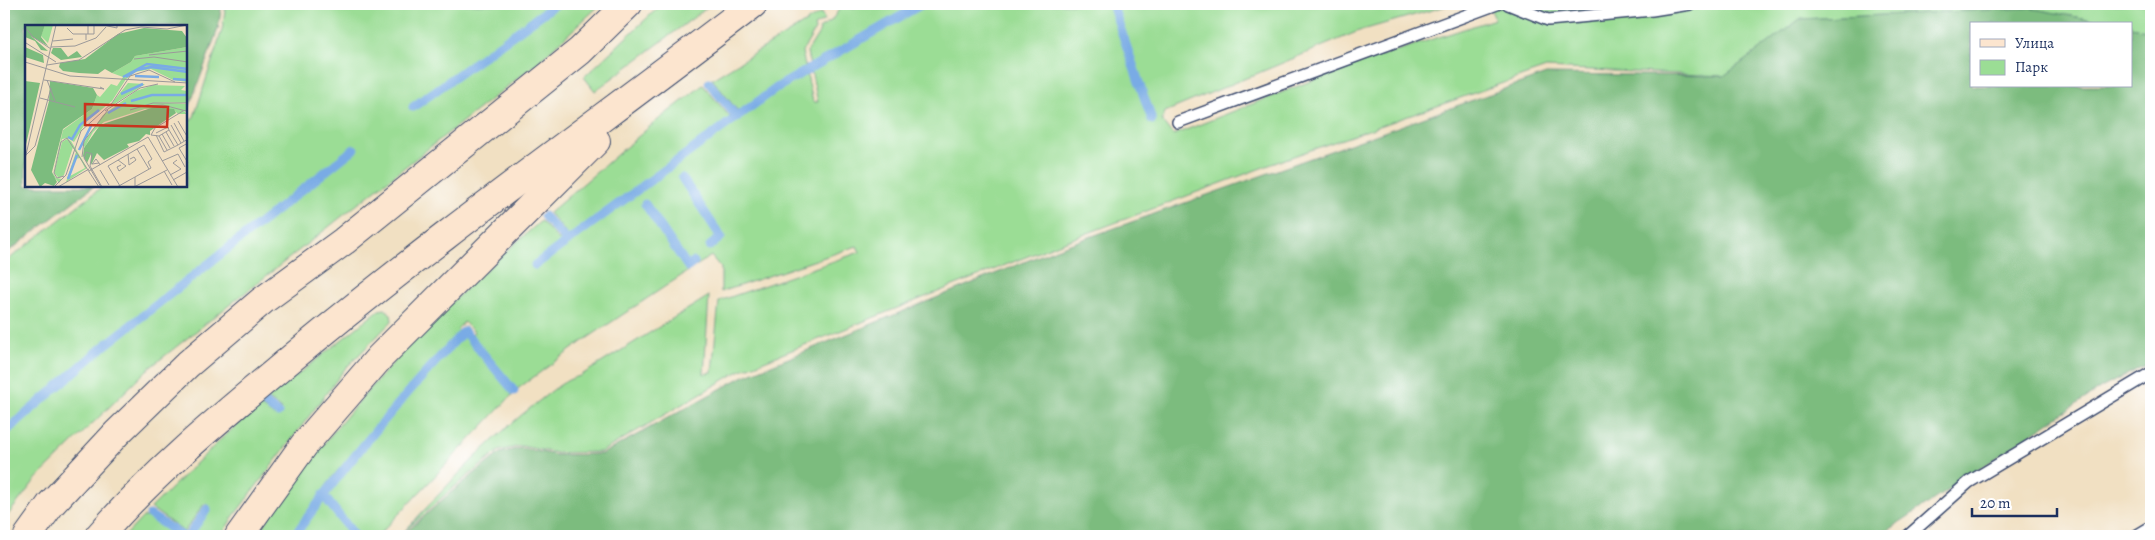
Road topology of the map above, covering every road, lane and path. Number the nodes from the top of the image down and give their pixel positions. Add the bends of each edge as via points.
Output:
1 (628, 4) edge
2 (753, 4) edge
3 (1497, 4) edge
4 (1508, 4) edge
5 (1690, 4) edge
6 (668, 69) junction
7 (1178, 122) dead end
8 (2151, 373) edge
9 (2151, 527) edge
10 (28, 536) edge
11 (99, 536) edge
12 (239, 536) edge
13 (1908, 536) edge
14 (2136, 536) edge

1 - 10 main road via 580,51 344,241 262,301 188,364 104,447 51,504
2 - 6 main road
3 - 7 lane
4 - 5 lane via 1548,20
6 - 11 main road via 363,299 217,421 122,510
6 - 12 main road via 380,357 304,445
8 - 13 lane via 1969,482
9 - 14 lane

